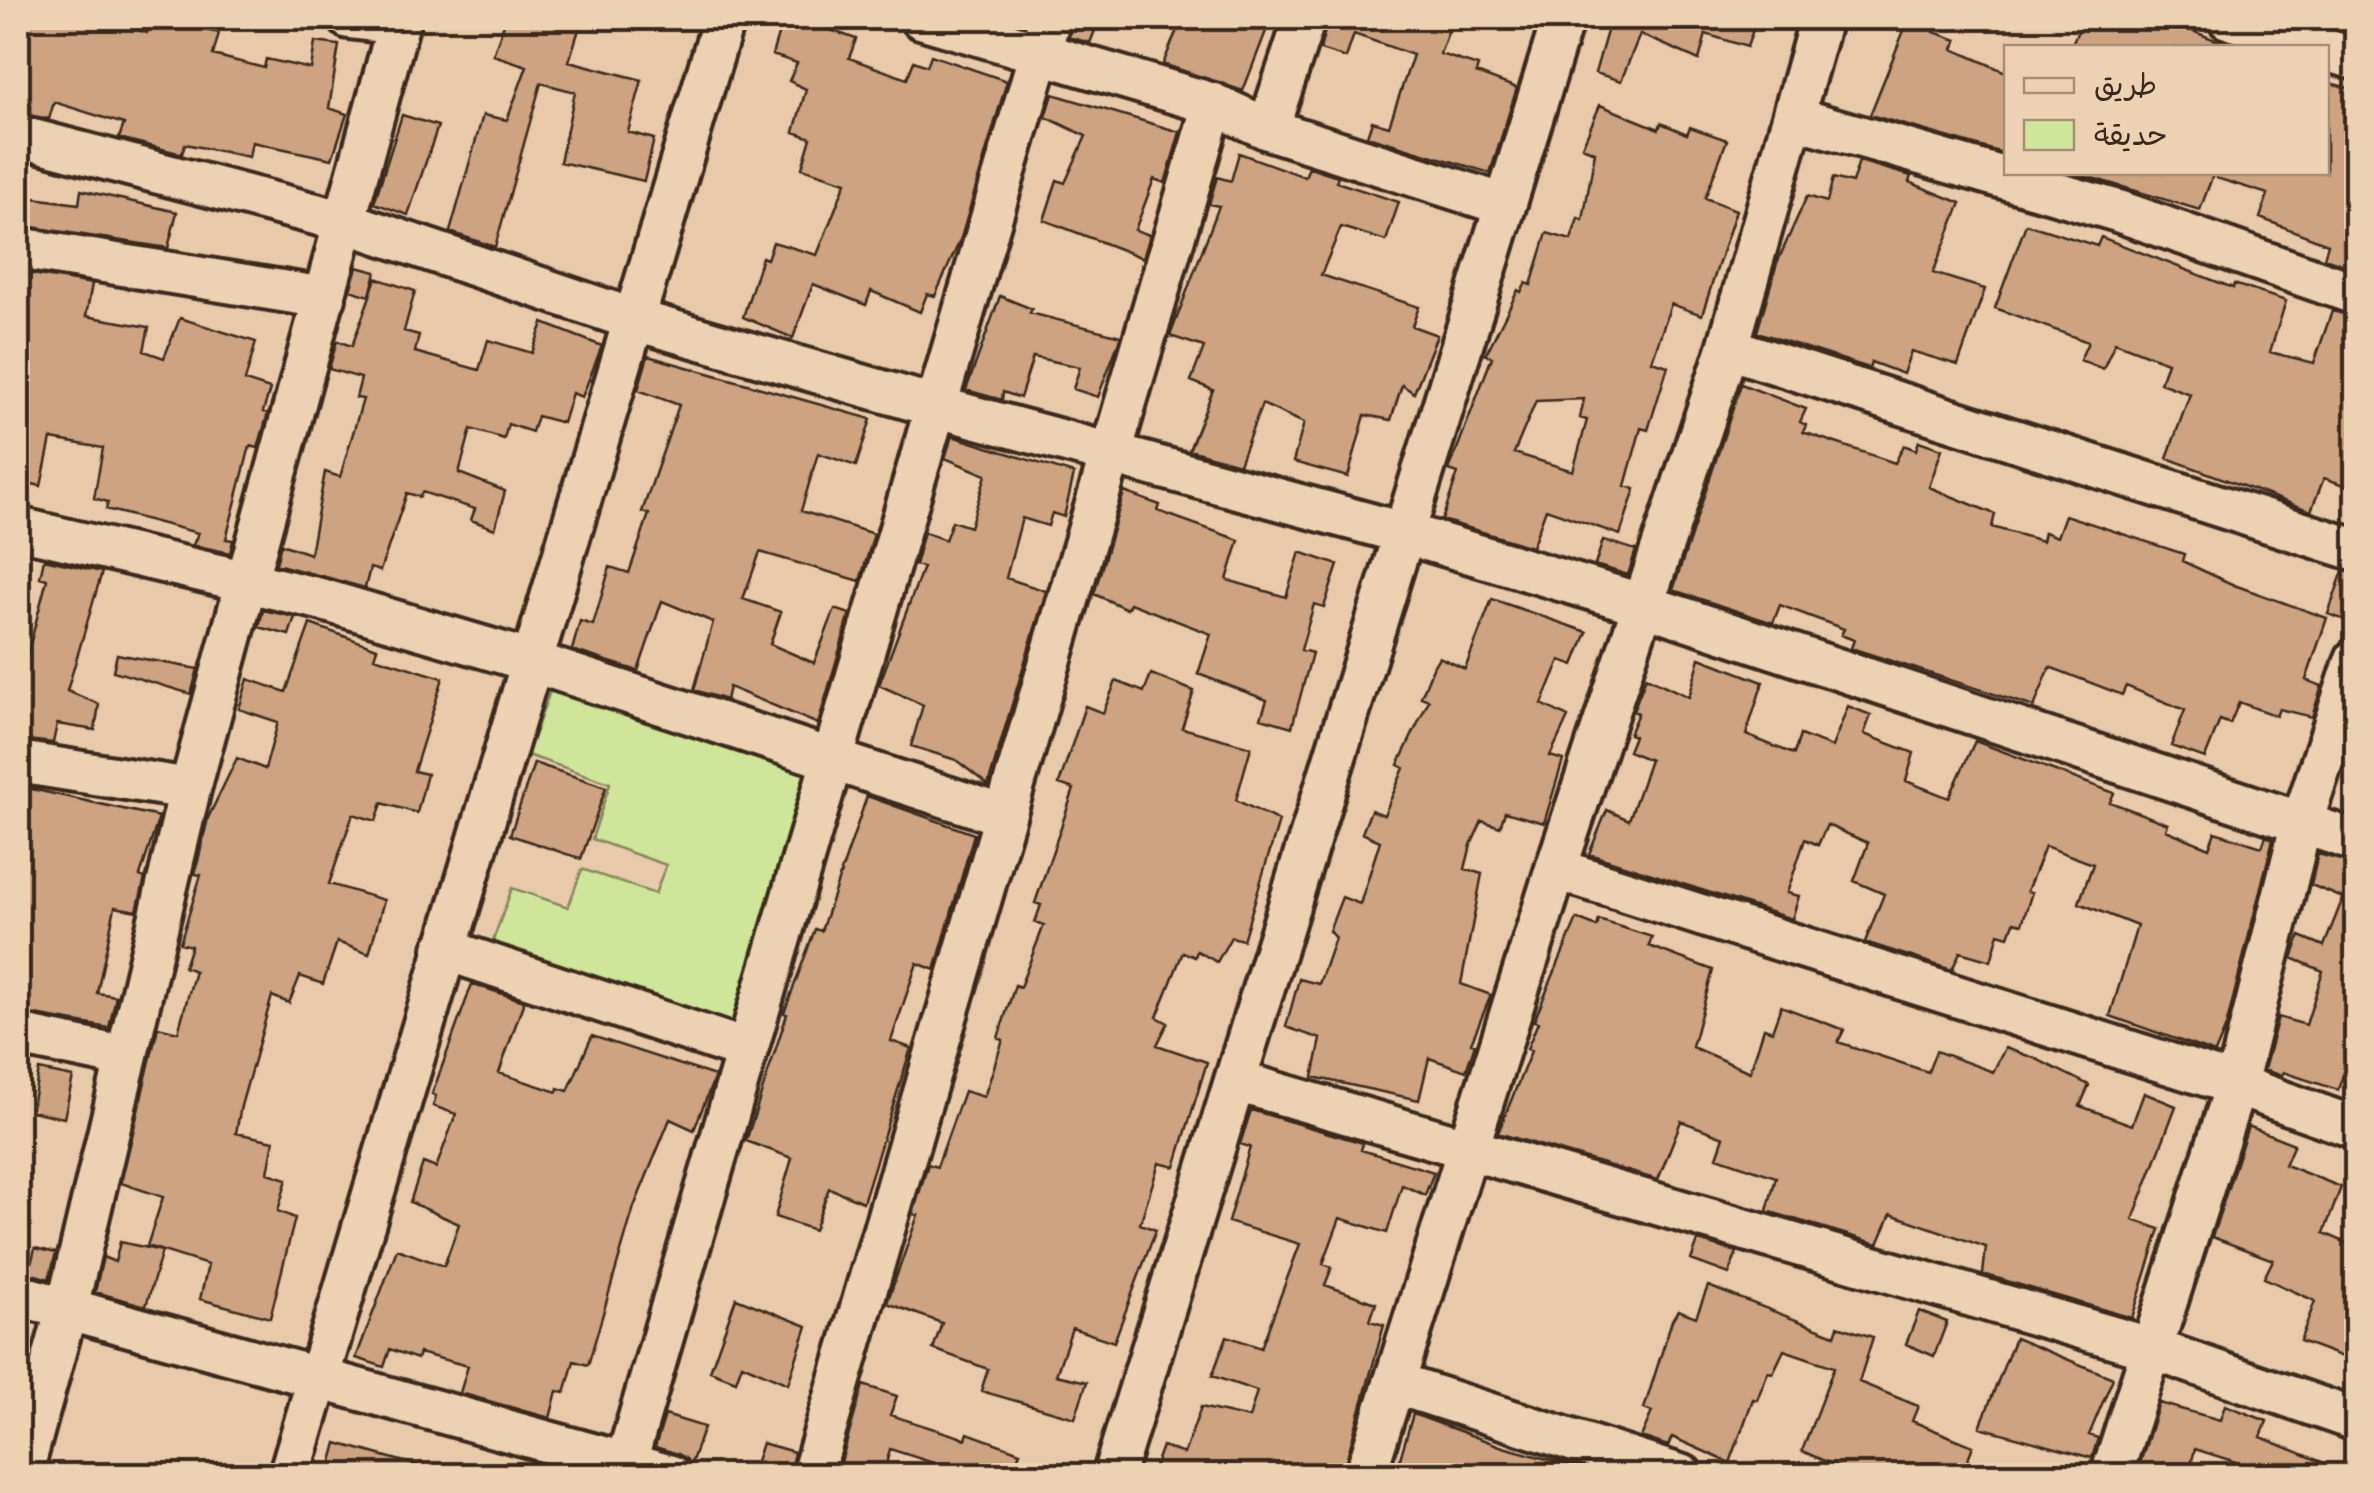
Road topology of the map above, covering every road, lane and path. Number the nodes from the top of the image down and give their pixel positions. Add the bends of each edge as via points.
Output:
1 (348, 18) edge
2 (724, 18) edge
3 (921, 18) edge
4 (1305, 18) edge
5 (1563, 18) edge
6 (1821, 18) edge
7 (2228, 18) edge
8 (399, 21) edge
9 (1044, 35) edge
10 (2314, 45) edge
11 (2329, 50) edge
12 (2356, 60) edge
13 (1213, 104) junction
14 (1796, 118) junction
15 (1268, 128) junction
16 (18, 136) edge
17 (1505, 205) junction
18 (346, 222) junction
19 (18, 248) edge
20 (2356, 294) edge
21 (325, 298) junction
22 (632, 319) junction
23 (1728, 348) junction
24 (934, 406) junction
25 (1111, 452) junction
26 (18, 528) edge
27 (1407, 534) junction
28 (2356, 550) edge
29 (247, 579) junction
30 (1644, 605) junction
31 (2356, 659) edge
32 (530, 661) junction
33 (831, 759) junction
34 (18, 762) edge
35 (190, 790) junction
36 (1005, 816) junction
37 (2301, 825) junction
38 (2356, 841) edge
39 (1556, 869) junction
40 (444, 949) junction
41 (18, 1035) edge
42 (746, 1050) junction
43 (124, 1057) junction
44 (1236, 1082) junction
45 (2236, 1085) junction
46 (2356, 1128) edge
47 (1470, 1152) junction
48 (18, 1295) edge
49 (67, 1308) junction
50 (2150, 1348) junction
51 (317, 1378) junction
52 (1394, 1383) junction
53 (2356, 1420) edge
54 (624, 1470) edge
55 (21, 1476) edge
56 (289, 1476) edge
57 (671, 1476) edge
58 (812, 1476) edge
59 (1113, 1476) edge
60 (1365, 1476) edge
61 (1683, 1476) edge
62 (2111, 1476) edge

1 - 8 street
2 - 22 street
3 - 9 street
4 - 15 street
5 - 17 street
6 - 14 street
7 - 10 street
8 - 18 street
9 - 13 street
9 - 24 street
11 - 12 street
13 - 15 street
13 - 25 street
14 - 20 street via 2118,212
14 - 23 street
15 - 17 street
16 - 18 street
17 - 27 street
18 - 21 street
18 - 22 street
19 - 21 street
21 - 29 street
22 - 24 street
22 - 32 street
23 - 28 street
23 - 30 street
24 - 25 street
24 - 33 street
25 - 27 street
25 - 36 street
26 - 29 street
27 - 30 street
27 - 44 street
29 - 32 street
29 - 35 street
30 - 37 street
30 - 39 street
31 - 37 street
32 - 33 street
32 - 40 street
33 - 36 street
33 - 42 street
34 - 35 street
35 - 43 street
36 - 58 street
37 - 38 street
37 - 45 street
39 - 45 street
39 - 47 street
40 - 42 street
40 - 51 street
41 - 43 street
42 - 54 street
43 - 49 street
44 - 47 street
44 - 59 street
45 - 46 street
45 - 50 street
47 - 50 street
47 - 52 street
48 - 49 street
49 - 51 street
49 - 55 street
50 - 53 street
50 - 62 street
51 - 54 street
51 - 56 street
52 - 60 street
52 - 61 street
54 - 57 street

